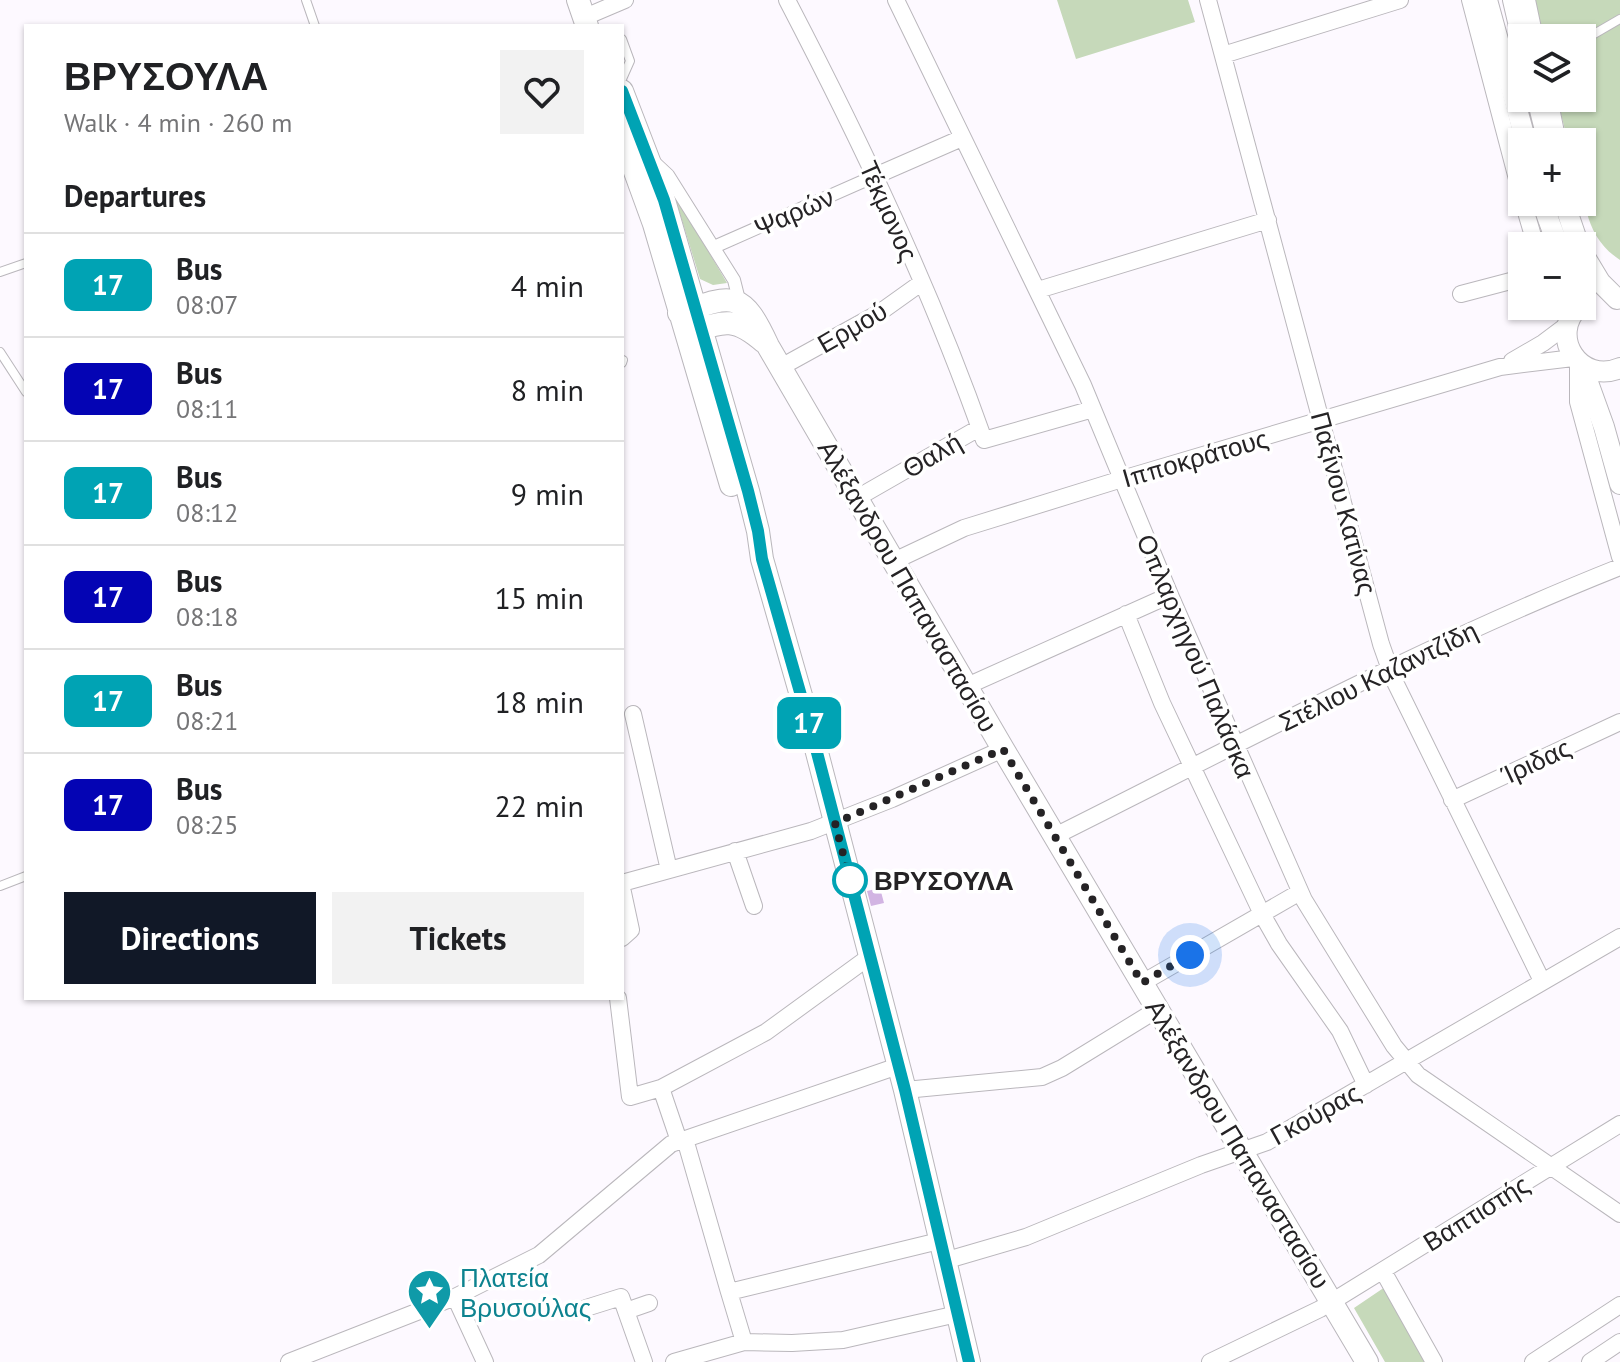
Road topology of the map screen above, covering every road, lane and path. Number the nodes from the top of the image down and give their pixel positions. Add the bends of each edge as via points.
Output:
1 (306, 0) edge
2 (625, 0) edge
3 (787, 0) edge
4 (896, 0) edge
5 (1208, 0) edge
6 (1400, 0) edge
7 (1470, 0) edge
8 (1487, 0) edge
9 (1513, 0) edge
10 (1527, 0) edge
11 (586, 17) edge
12 (1620, 19) edge
13 (314, 24) edge
14 (1519, 24) edge
15 (1532, 24) edge
16 (1596, 33) edge
17 (624, 44) edge
18 (1223, 55) junction
19 (624, 74) edge
20 (624, 96) edge
21 (1522, 128) edge
22 (962, 138) junction
23 (624, 142) edge
24 (1508, 143) edge
25 (647, 155) junction
26 (875, 176) junction
27 (1268, 220) junction
28 (714, 247) junction
29 (24, 264) edge
30 (0, 272) edge
31 (1596, 275) edge
32 (1508, 282) edge
33 (921, 283) junction
34 (1038, 290) junction
35 (1461, 294) dead end
36 (1596, 298) edge
37 (1619, 300) edge
38 (740, 304) junction
39 (1566, 320) edge
40 (1571, 320) edge
41 (690, 321) junction
42 (763, 341) junction
43 (0, 352) edge
44 (709, 355) junction
45 (1578, 362) junction
46 (781, 367) junction
47 (1500, 367) junction
48 (1620, 368) edge
49 (24, 389) edge
50 (1093, 409) junction
51 (1322, 420) junction
52 (979, 428) junction
53 (1122, 479) junction
54 (1620, 484) edge
55 (857, 498) junction
56 (1620, 557) edge
57 (762, 559) junction
58 (894, 561) junction
59 (1620, 567) edge
60 (1170, 595) junction
61 (1126, 614) junction
62 (1390, 669) junction
63 (967, 686) junction
64 (633, 714) dead end
65 (1620, 722) edge
66 (1234, 745) junction
67 (1003, 749) junction
68 (1193, 767) junction
69 (1452, 800) junction
70 (835, 823) junction
71 (1055, 836) junction
72 (735, 851) junction
73 (669, 870) junction
74 (24, 877) edge
75 (624, 885) edge
76 (0, 886) edge
77 (1300, 892) junction
78 (624, 894) edge
79 (754, 906) dead end
80 (1262, 914) junction
81 (624, 936) edge
82 (1620, 937) edge
83 (869, 957) junction
84 (1542, 981) junction
85 (1142, 983) junction
86 (618, 1000) edge
87 (1158, 1009) junction
88 (1406, 1062) junction
89 (898, 1066) junction
90 (1366, 1085) junction
91 (661, 1088) junction
92 (905, 1090) junction
93 (1620, 1124) edge
94 (682, 1140) junction
95 (1242, 1151) junction
96 (1551, 1166) junction
97 (1620, 1214) edge
98 (942, 1251) junction
99 (1383, 1271) junction
100 (729, 1292) junction
101 (455, 1297) junction
102 (1332, 1302) junction
103 (649, 1303) dead end
104 (1620, 1305) edge
105 (586, 1308) dead end
106 (626, 1311) junction
107 (957, 1314) junction
108 (744, 1342) junction
109 (1617, 1350) edge
110 (711, 1356) edge
111 (297, 1361) edge
112 (485, 1362) edge
113 (644, 1362) edge
114 (674, 1362) edge
115 (969, 1362) edge
116 (1210, 1362) edge
117 (1367, 1362) edge
118 (1434, 1362) edge
119 (1533, 1362) edge
120 (1590, 1362) edge

1 - 13 lane
2 - 11 street
3 - 26 street, Τέκμονος
4 - 22 street, Οπλαρχηγού Παλάσκα
5 - 18 street, Παξίνου Κατίνας
6 - 18 street
7 - 24 street
8 - 21 street
9 - 14 street
10 - 15 street
12 - 16 lane
17 - 19 lane via 630,61
18 - 27 street, Παξίνου Κατίνας
20 - 25 main road
22 - 26 street, Ψαρών
22 - 34 street, Οπλαρχηγού Παλάσκα
23 - 41 main road
25 - 28 street via 668,175
25 - 41 main road via 664,200
26 - 28 street, Ψαρών
26 - 33 street, Τέκμονος
27 - 34 street
27 - 51 street, Παξίνου Κατίνας
28 - 38 street via 734,280
29 - 30 lane
31 - 37 street
32 - 35 street
33 - 46 street, Ερμού via 879,313
33 - 52 street, Τέκμονος
34 - 50 street, Οπλαρχηγού Παλάσκα
36 - 37 street
38 - 41 main road via 714,301
38 - 42 main road, Αλέξανδρου Παπαναστασίου via 753,314
39 - 47 street, Ιπποκράτους via 1543,343
40 - 45 street via 1565,336
41 - 42 main road via 736,323
41 - 44 main road
41 - 57 main road via 740,513
42 - 44 main road via 743,332 729,333
42 - 46 main road, Αλέξανδρου Παπαναστασίου
43 - 49 lane
44 - 57 main road
45 - 47 street, Ιπποκράτους
45 - 48 street via 1605,372
45 - 54 street via 1601,416
45 - 56 street via 1578,402
46 - 55 main road, Αλέξανδρου Παπαναστασίου
47 - 51 street, Ιπποκράτους
50 - 52 street, Θαλή via 984,440
50 - 53 street, Οπλαρχηγού Παλάσκα
51 - 53 street, Ιπποκράτους
51 - 62 street, Παξίνου Κατίνας
52 - 55 street, Θαλή
53 - 58 street, Ιπποκράτους via 964,528
53 - 60 street, Οπλαρχηγού Παλάσκα
55 - 58 main road, Αλέξανδρου Παπαναστασίου
57 - 70 main road
58 - 63 main road, Αλέξανδρου Παπαναστασίου
59 - 62 street, Στέλιου Καζαντζίδη
60 - 61 street
60 - 66 street, Οπλαρχηγού Παλάσκα
61 - 63 street
61 - 68 street, Οπλαρχηγού Παλάσκα
62 - 66 street, Στέλιου Καζαντζίδη
62 - 69 street, Παξίνου Κατίνας
63 - 67 main road, Αλέξανδρου Παπαναστασίου
64 - 73 street
65 - 69 street, Ίριδας
66 - 68 street, Στέλιου Καζαντζίδη
66 - 77 street, Οπλαρχηγού Παλάσκα
67 - 70 street
67 - 71 main road, Αλέξανδρου Παπαναστασίου
68 - 71 street, Στέλιου Καζαντζίδη
68 - 80 street, Οπλαρχηγού Παλάσκα
69 - 84 street, Παξίνου Κατίνας
70 - 72 street
70 - 83 main road
71 - 85 main road, Αλέξανδρου Παπαναστασίου
72 - 73 street
72 - 79 street
73 - 75 street
74 - 76 lane
77 - 80 street
77 - 88 street, Οπλαρχηγού Παλάσκα
78 - 81 street via 631,923
80 - 85 street
80 - 90 street, Οπλαρχηγού Παλάσκα via 1340,1031
82 - 84 street, Γκούρας
83 - 89 main road
83 - 91 street via 776,1026
84 - 88 street, Γκούρας
85 - 87 main road, Αλέξανδρου Παπαναστασίου
86 - 91 street via 630,1097
87 - 92 street via 1042,1077
87 - 95 main road, Αλέξανδρου Παπαναστασίου
88 - 90 street, Γκούρας
88 - 96 street, Οπλαρχηγού Παλάσκα via 1438,1091
89 - 92 main road
89 - 94 street
90 - 95 street, Γκούρας via 1285,1133
91 - 94 street
92 - 98 main road
93 - 96 street, Βαπτιστής
94 - 100 street
94 - 101 street via 658,1153 539,1255
95 - 98 street, Γκούρας via 1026,1237
95 - 102 main road, Αλέξανδρου Παπαναστασίου
96 - 97 street, Οπλαρχηγού Παλάσκα
96 - 99 street, Βαπτιστής
98 - 100 street, Γκούρας
98 - 107 main road
99 - 102 street, Βαπτιστής
99 - 118 street
100 - 108 street
101 - 111 street
101 - 112 street
102 - 116 street, Βαπτιστής
102 - 117 main road, Αλέξανδρου Παπαναστασίου
103 - 106 street
104 - 119 street
105 - 106 street via 621,1297
106 - 113 street
107 - 108 street via 843,1340
107 - 115 main road
108 - 110 street
109 - 120 street
110 - 114 street

